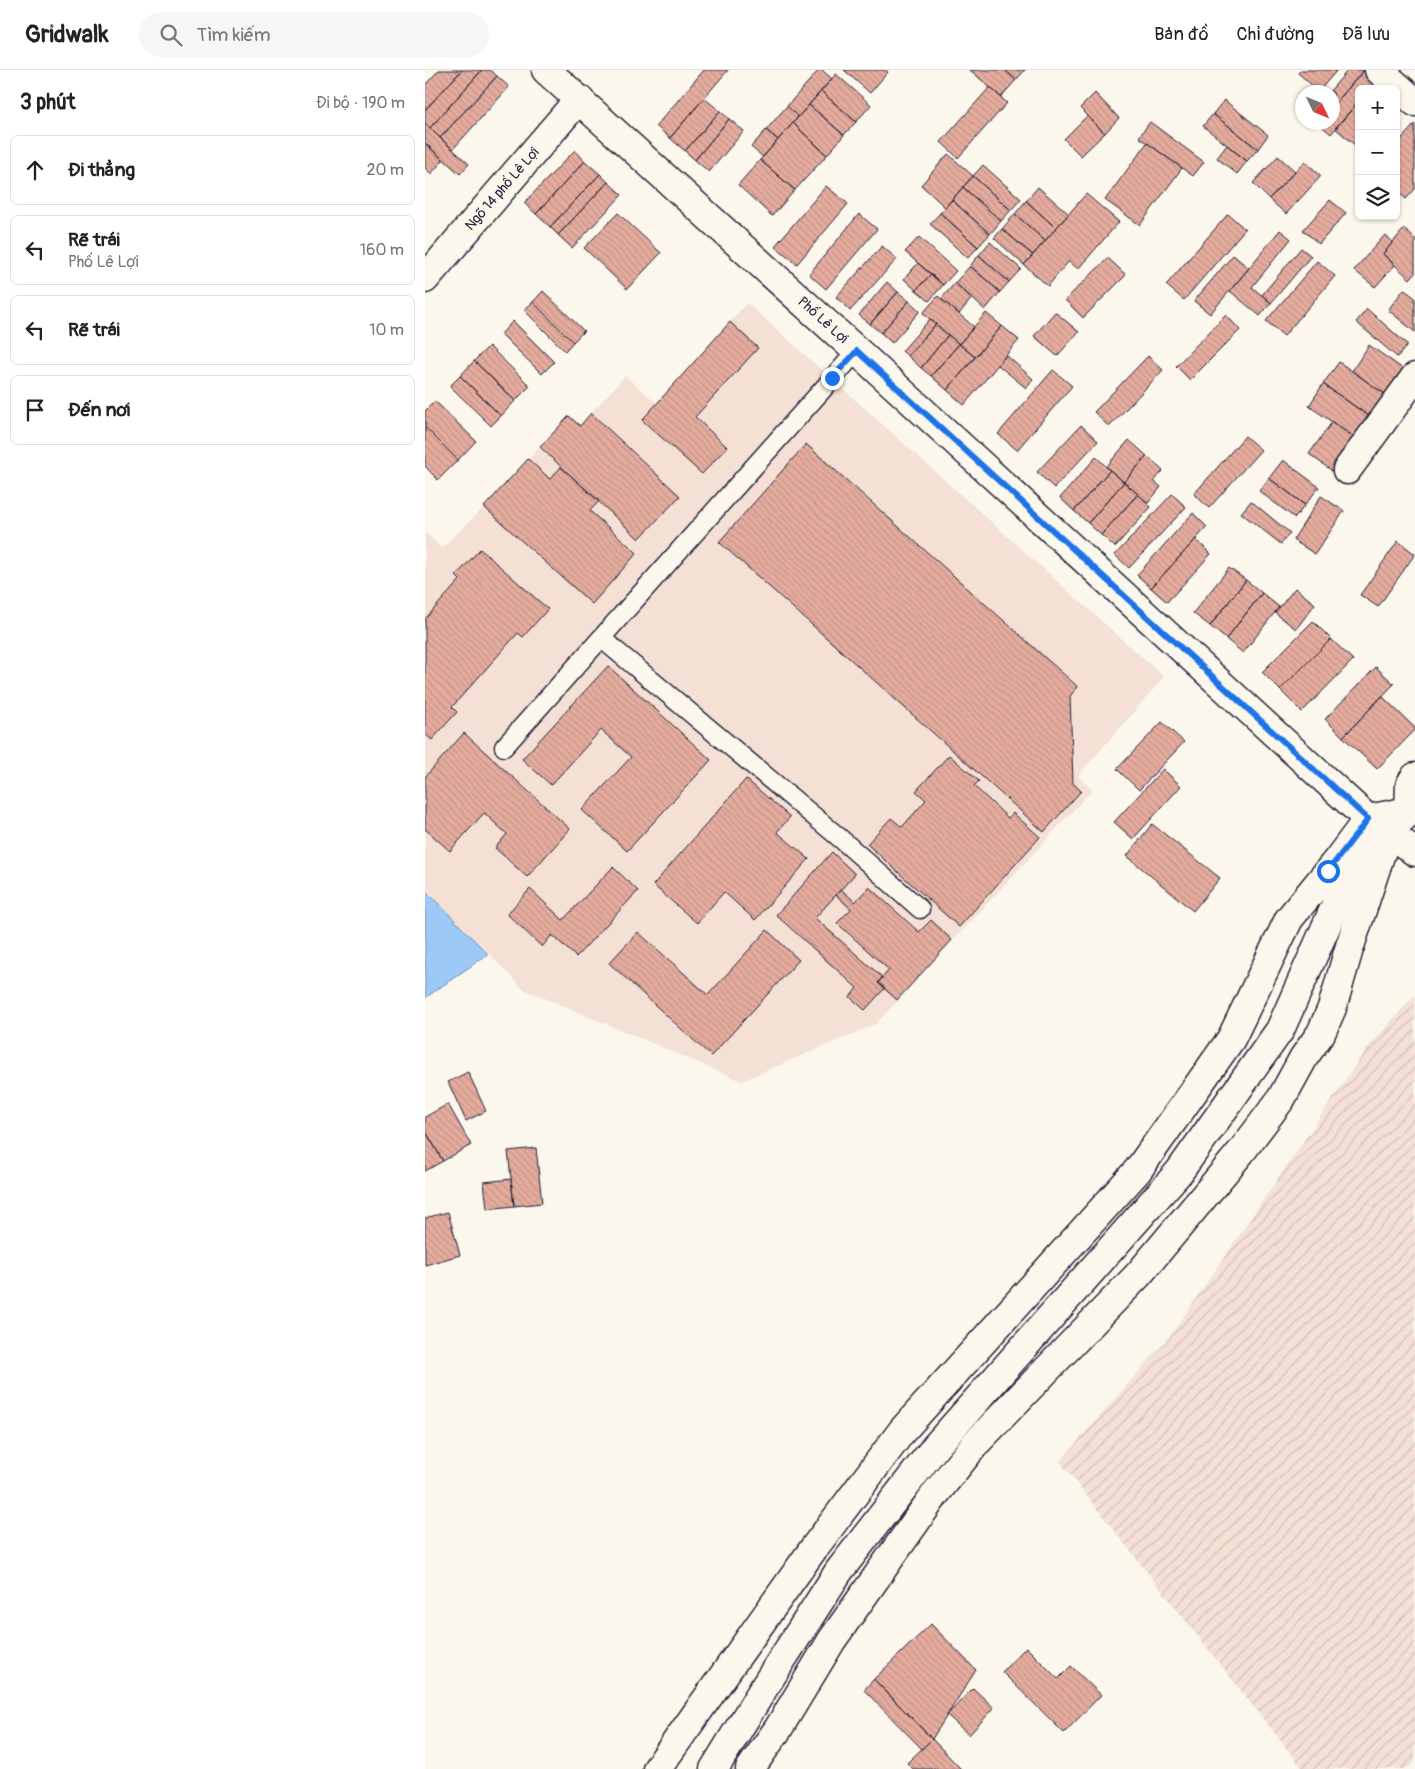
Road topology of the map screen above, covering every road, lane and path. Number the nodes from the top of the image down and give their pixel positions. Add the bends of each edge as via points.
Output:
1 (546, 70) edge
2 (1379, 70) edge
3 (579, 99) junction
4 (1415, 102) edge
5 (425, 278) edge
6 (857, 351) junction
7 (1415, 377) edge
8 (1347, 470) dead end
9 (601, 638) junction
10 (503, 747) dead end
11 (1415, 777) edge
12 (1412, 809) edge
13 (1378, 825) junction
14 (1415, 852) edge
15 (920, 909) dead end
16 (657, 1769) edge
17 (714, 1769) edge
18 (749, 1769) edge

1 - 3 main road, Phố Lê Lợi
2 - 4 main road
3 - 5 main road, Ngõ 14 phố Lê Lợi
3 - 6 main road, Phố Lê Lợi
6 - 9 lane
6 - 13 main road, Phố Lê Lợi
7 - 8 main road
9 - 10 lane
9 - 15 lane
11 - 12 main road via 1410,785
12 - 13 main road
13 - 14 main road, Phố Lê Lợi
13 - 16 main road via 1338,859 1289,919 1231,1039 1138,1170 902,1431 814,1548
13 - 17 main road via 1347,882 1280,1030 1179,1172 936,1446 839,1571
13 - 18 main road via 1332,1008 1321,1033 1281,1099 1139,1274 976,1443 936,1493 832,1640 778,1729

